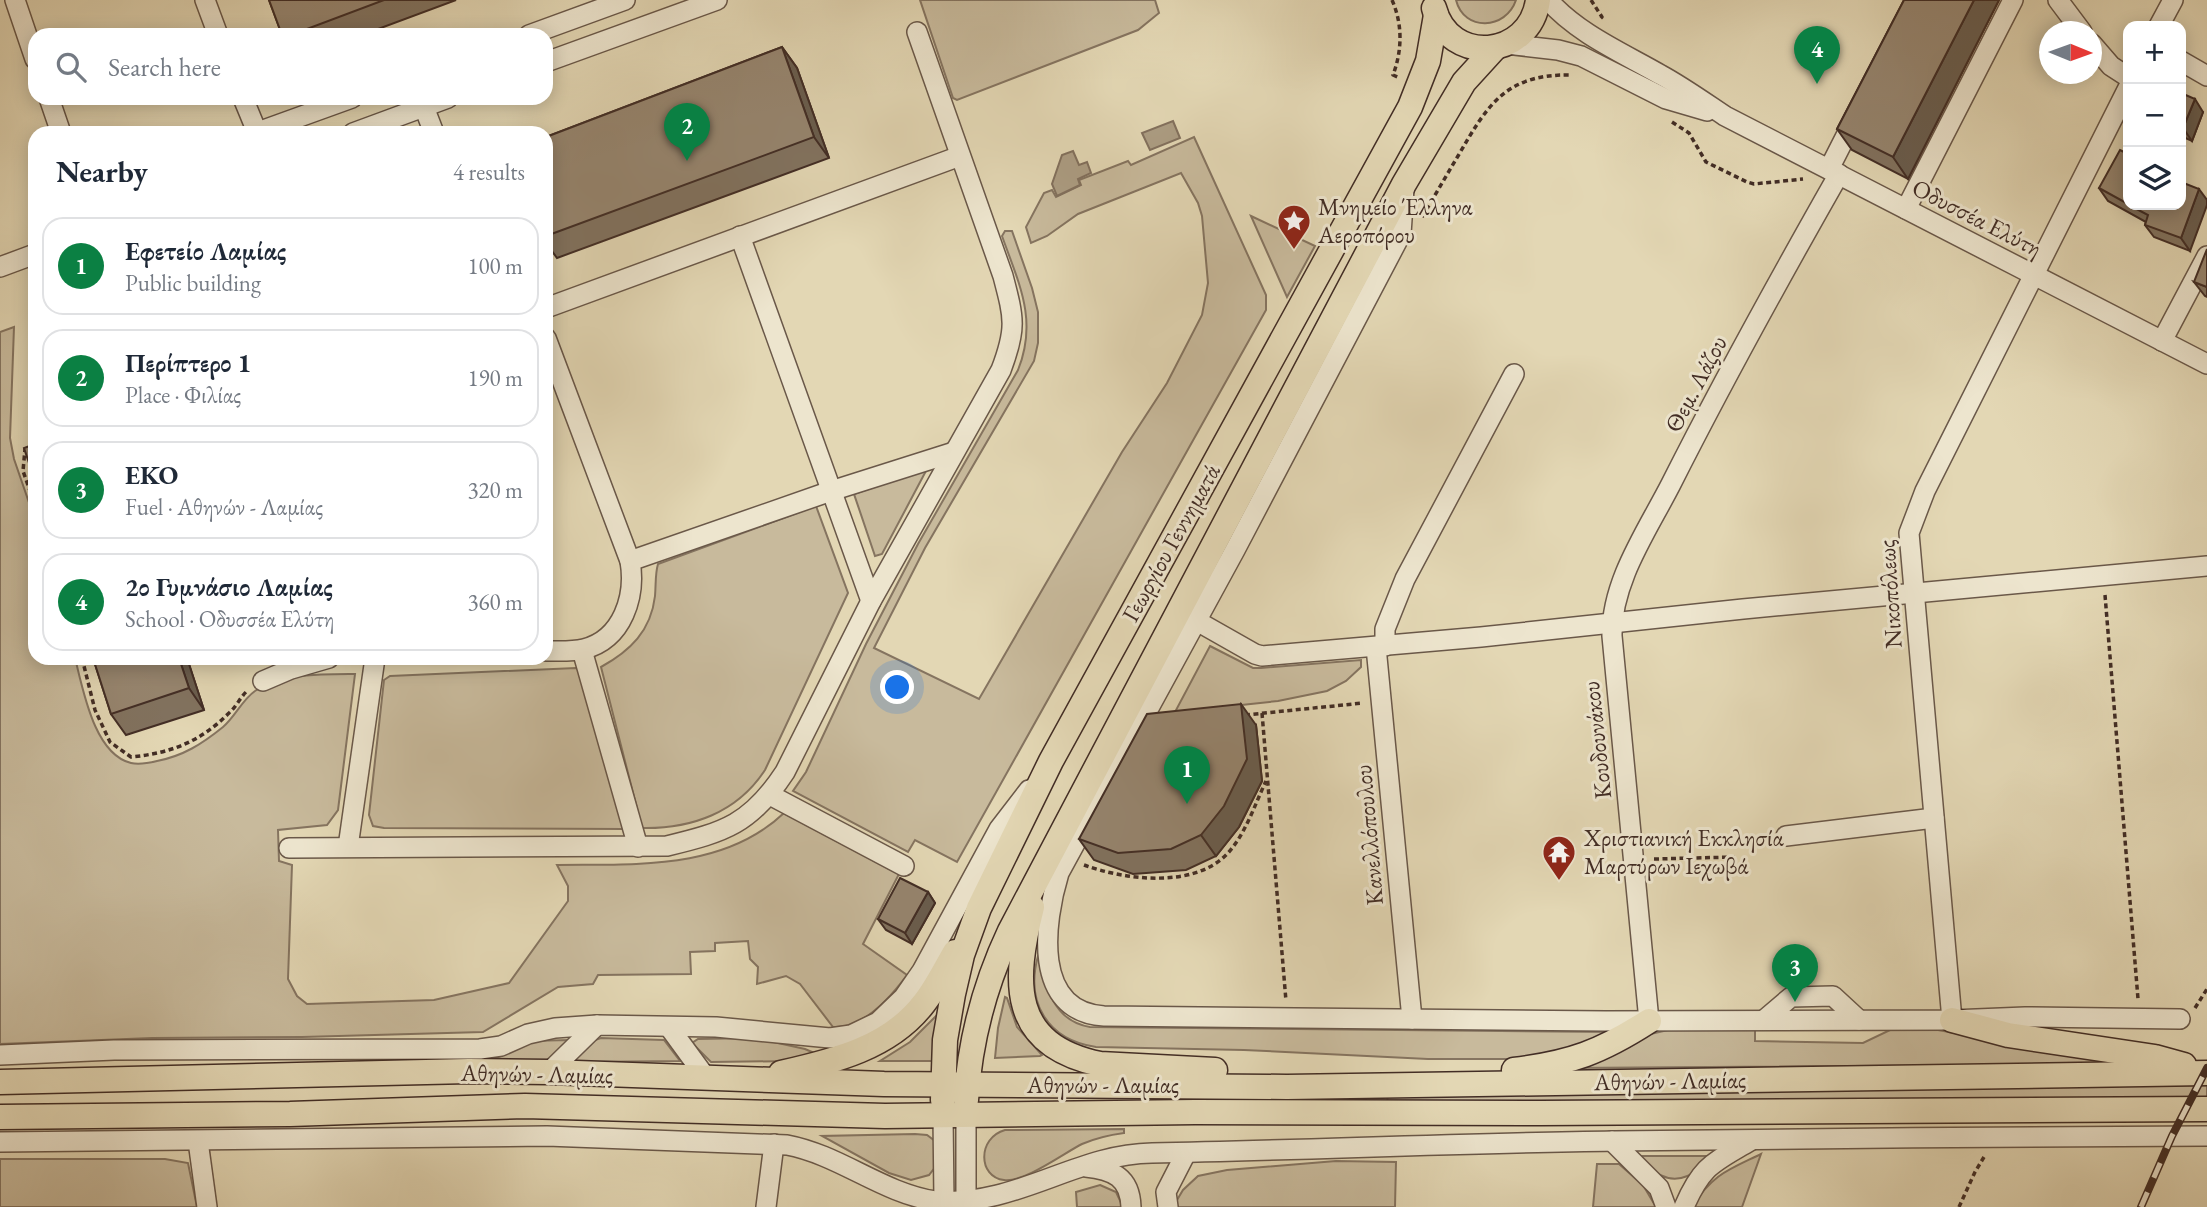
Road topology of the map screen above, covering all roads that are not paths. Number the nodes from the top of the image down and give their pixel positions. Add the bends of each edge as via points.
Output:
1 (15, 0) edge
2 (205, 0) edge
3 (625, 0) edge
4 (717, 0) edge
5 (1538, 0) edge
6 (1548, 0) edge
7 (2013, 0) edge
8 (2058, 0) edge
9 (2173, 0) edge
10 (1433, 4) edge
11 (2074, 21) edge
12 (2162, 21) edge
13 (215, 28) edge
14 (548, 28) edge
15 (917, 32) dead end
16 (28, 38) edge
17 (1500, 46) junction
18 (2102, 56) edge
19 (553, 59) edge
20 (2186, 64) edge
21 (2123, 74) edge
22 (2207, 76) edge
23 (1866, 97) edge
24 (2123, 98) edge
25 (51, 105) edge
26 (246, 105) edge
27 (333, 105) edge
28 (429, 105) edge
29 (424, 107) junction
30 (1725, 116) junction
31 (58, 126) edge
32 (253, 126) edge
33 (275, 126) edge
34 (390, 126) edge
35 (431, 126) edge
36 (960, 156) junction
37 (1832, 178) junction
38 (1404, 184) junction
39 (1906, 209) junction
40 (740, 236) junction
41 (2207, 256) edge
42 (28, 257) edge
43 (0, 267) edge
44 (2034, 275) junction
45 (553, 305) edge
46 (2162, 341) junction
47 (553, 357) edge
48 (2207, 364) edge
49 (1514, 374) dead end
50 (954, 452) junction
51 (831, 491) junction
52 (630, 561) junction
53 (2207, 566) edge
54 (1913, 593) junction
55 (871, 601) junction
56 (1195, 620) junction
57 (1612, 622) junction
58 (1381, 646) junction
59 (582, 650) junction
60 (553, 651) edge
61 (305, 665) edge
62 (374, 665) edge
63 (263, 681) road end
64 (1051, 761) junction
65 (770, 795) junction
66 (1934, 818) junction
67 (1786, 836) dead end
68 (348, 847) junction
69 (638, 847) junction
70 (289, 848) dead end
71 (1056, 860) junction
72 (904, 866) dead end
73 (979, 908) junction
74 (1412, 1019) junction
75 (2180, 1019) dead end
76 (1952, 1020) junction
77 (1649, 1021) junction
78 (597, 1025) junction
79 (669, 1027) junction
80 (0, 1055) edge
81 (549, 1072) junction
82 (2206, 1073) edge
83 (707, 1079) junction
84 (748, 1080) junction
85 (0, 1082) edge
86 (955, 1084) junction
87 (1409, 1085) junction
88 (1348, 1087) junction
89 (2207, 1109) edge
90 (954, 1115) junction
91 (0, 1117) edge
92 (2207, 1136) edge
93 (1753, 1140) junction
94 (1612, 1141) junction
95 (0, 1142) edge
96 (198, 1142) junction
97 (774, 1144) junction
98 (1186, 1153) junction
99 (1085, 1167) junction
100 (944, 1201) junction
101 (966, 1202) junction
102 (207, 1207) edge
103 (766, 1207) edge
104 (1130, 1207) edge
105 (1168, 1207) edge
106 (1666, 1207) edge
107 (1684, 1207) edge

1 - 16 street
2 - 13 street
3 - 14 street
4 - 19 street
5 - 17 main road, Γεωργίου Γεννηματά via 1526,29
6 - 30 street, Οδυσσέα Ελύτη via 1590,34
7 - 39 street
8 - 11 street
9 - 12 street
10 - 17 main road, Γεωργίου Γεννηματά via 1445,30 1460,42 1477,48
10 - 64 main road, Γεωργίου Γεννηματά via 1428,61 1410,107
15 - 36 street
17 - 30 street, Οδυσσέα Ελύτη via 1581,56 1666,99
17 - 38 main road, Γεωργίου Γεννηματά via 1464,82
18 - 21 street
20 - 22 street
23 - 37 street, Θεμ. Λάζου
24 - 44 street, Νικοπόλεως
25 - 31 street
26 - 32 street
27 - 33 street
28 - 29 street
29 - 34 street
29 - 35 street
30 - 37 street, Οδυσσέα Ελύτη
36 - 40 street
36 - 50 street via 1013,311 1012,340 1001,370
37 - 39 street, Οδυσσέα Ελύτη
37 - 57 street, Θεμ. Λάζου via 1628,567
38 - 56 street via 1401,234
38 - 71 main road, Γεωργίου Γεννηματά
39 - 44 street, Οδυσσέα Ελύτη
40 - 45 street
40 - 51 street
41 - 46 street
42 - 43 street
44 - 46 street, Οδυσσέα Ελύτη
44 - 54 street, Νικοπόλεως via 1912,520
46 - 48 street, Οδυσσέα Ελύτη
47 - 52 street
49 - 58 street, Κανελλόπουλου via 1405,579
50 - 51 street
50 - 55 street
51 - 52 street
51 - 55 street
52 - 59 street via 632,594 624,614 603,640
53 - 54 street
54 - 57 street
54 - 66 street, Νικοπόλεως
55 - 65 street
56 - 58 street via 1258,655
56 - 71 street
57 - 58 street
57 - 77 street, Κουδουνάκου
58 - 74 street, Κανελλόπουλου via 1381,701
59 - 60 street
59 - 69 street
61 - 63 street
62 - 68 street
64 - 73 main road, Γεωργίου Γεννηματά
64 - 79 street via 999,829 922,971 904,998 878,1022 851,1035 830,1038
65 - 69 street via 740,822 711,836
65 - 72 street
66 - 67 street
66 - 76 street, Νικοπόλεως
68 - 69 street
68 - 70 street
71 - 74 street via 1059,873 1052,901 1049,957 1057,991 1076,1010 1104,1016
71 - 86 main road, Γεωργίου Γεννηματά via 990,974 973,1041
71 - 88 main road via 1025,939 1021,991 1031,1025 1056,1049 1100,1064 1297,1072
73 - 84 main road via 925,1003 904,1026 845,1056
73 - 86 main road, Γεωργίου Γεννηματά via 962,955 945,1040
74 - 77 street
75 - 76 street
76 - 77 street
76 - 82 main road via 2008,1035 2155,1057
77 - 87 main road via 1600,1050 1570,1060
78 - 79 street
78 - 80 street via 555,1028 480,1049 114,1049
78 - 81 street
79 - 83 street
81 - 83 main road, Αθηνών - Λαμίας
81 - 85 main road, Αθηνών - Λαμίας
82 - 87 main road, Αθηνών - Λαμίας
83 - 84 main road, Αθηνών - Λαμίας
84 - 86 main road, Αθηνών - Λαμίας
86 - 88 main road, Αθηνών - Λαμίας
86 - 90 main road
87 - 88 main road, Αθηνών - Λαμίας
89 - 90 main road, Αθηνών - Λαμίας
90 - 91 main road, Αθηνών - Λαμίας via 551,1105
90 - 100 street
90 - 101 street
92 - 93 street
93 - 94 street
93 - 107 street via 1708,1166
94 - 98 street
94 - 106 street via 1659,1188
95 - 96 street
96 - 97 street via 560,1136
96 - 102 street
97 - 100 street via 819,1154 899,1191
97 - 103 street
98 - 99 street via 1133,1154
98 - 105 street via 1166,1192
99 - 101 street via 1010,1196
99 - 104 street via 1124,1181
100 - 101 street

